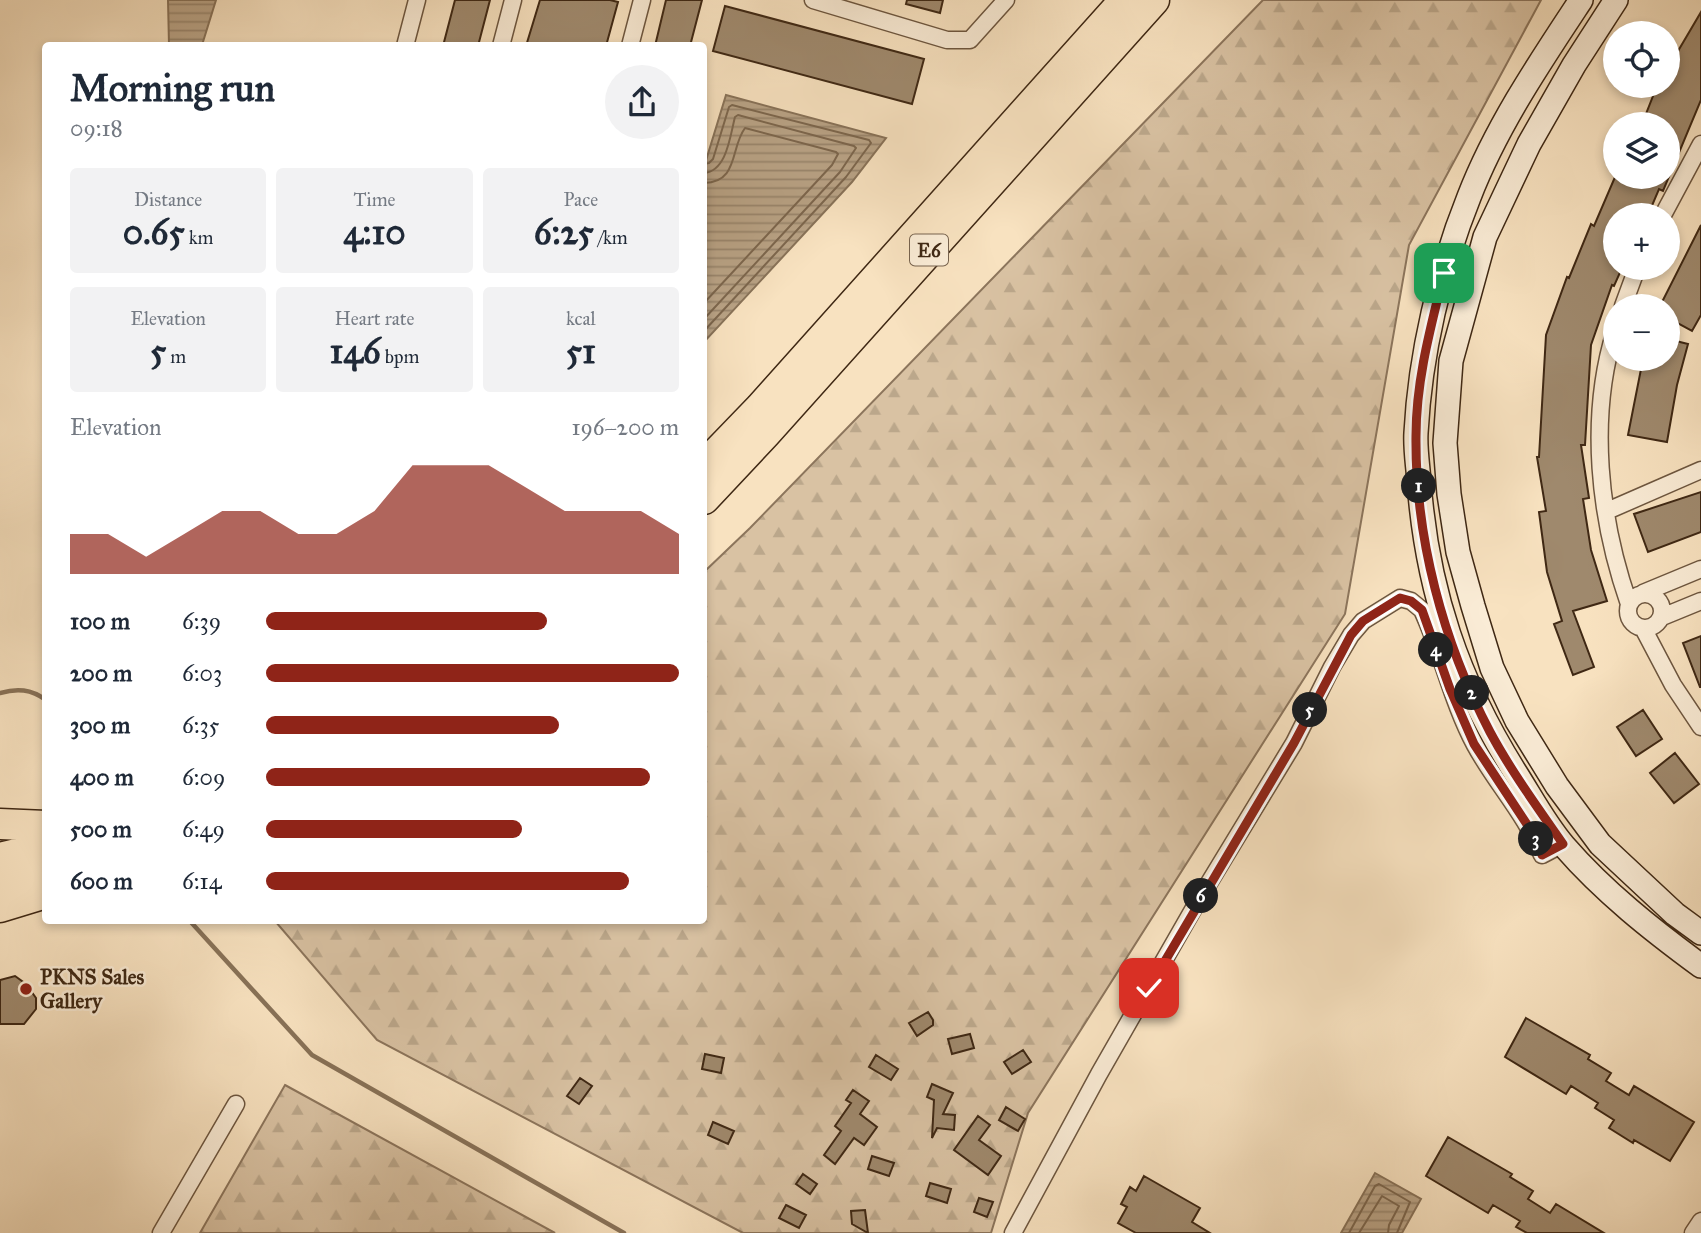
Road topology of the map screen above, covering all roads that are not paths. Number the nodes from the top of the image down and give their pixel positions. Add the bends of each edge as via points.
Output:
1 (417, 0) edge
2 (513, 0) edge
3 (642, 0) edge
4 (813, 0) edge
5 (1006, 0) edge
6 (1125, 0) edge
7 (1154, 0) edge
8 (1581, 0) edge
9 (1616, 0) edge
10 (406, 42) edge
11 (502, 42) edge
12 (631, 42) edge
13 (1701, 144) edge
14 (1669, 203) edge
15 (1604, 371) edge
16 (707, 463) edge
17 (1701, 470) edge
18 (707, 496) edge
19 (1607, 511) junction
20 (1701, 569) edge
21 (1643, 593) junction
22 (1701, 601) edge
23 (1629, 604) junction
24 (1662, 617) junction
25 (1643, 628) junction
26 (1698, 718) edge
27 (0, 824) edge
28 (42, 826) edge
29 (1563, 844) junction
30 (42, 848) edge
31 (0, 858) edge
32 (42, 871) edge
33 (0, 879) edge
34 (42, 893) edge
35 (0, 906) edge
36 (1701, 933) edge
37 (1701, 966) edge
38 (236, 1104) dead end
39 (1701, 1221) edge
40 (161, 1233) edge
41 (1013, 1233) edge
42 (1693, 1233) edge

1 - 10 street
2 - 11 street
3 - 12 street
4 - 5 street via 947,40 970,40
6 - 16 highway, E6
7 - 18 highway, E6
8 - 29 main road via 1503,127 1469,195 1423,362 1416,435 1422,527 1448,638 1491,734
9 - 36 main road via 1529,144 1485,237 1451,361 1445,443 1449,494 1473,606 1492,668 1517,721 1600,844
13 - 14 street
15 - 19 street via 1599,445
17 - 19 street
19 - 23 street
20 - 21 street
21 - 23 street
21 - 24 street via 1661,603
22 - 24 street
23 - 25 street via 1630,619
24 - 25 street via 1654,626
25 - 26 street via 1672,685
27 - 28 highway
29 - 37 main road via 1604,888
29 - 41 street via 1542,855 1536,838 1491,772 1461,715 1422,610 1400,598 1363,621 1332,667 1294,743 1099,1074
30 - 31 highway
32 - 33 highway
34 - 35 highway
38 - 40 street
39 - 42 street

